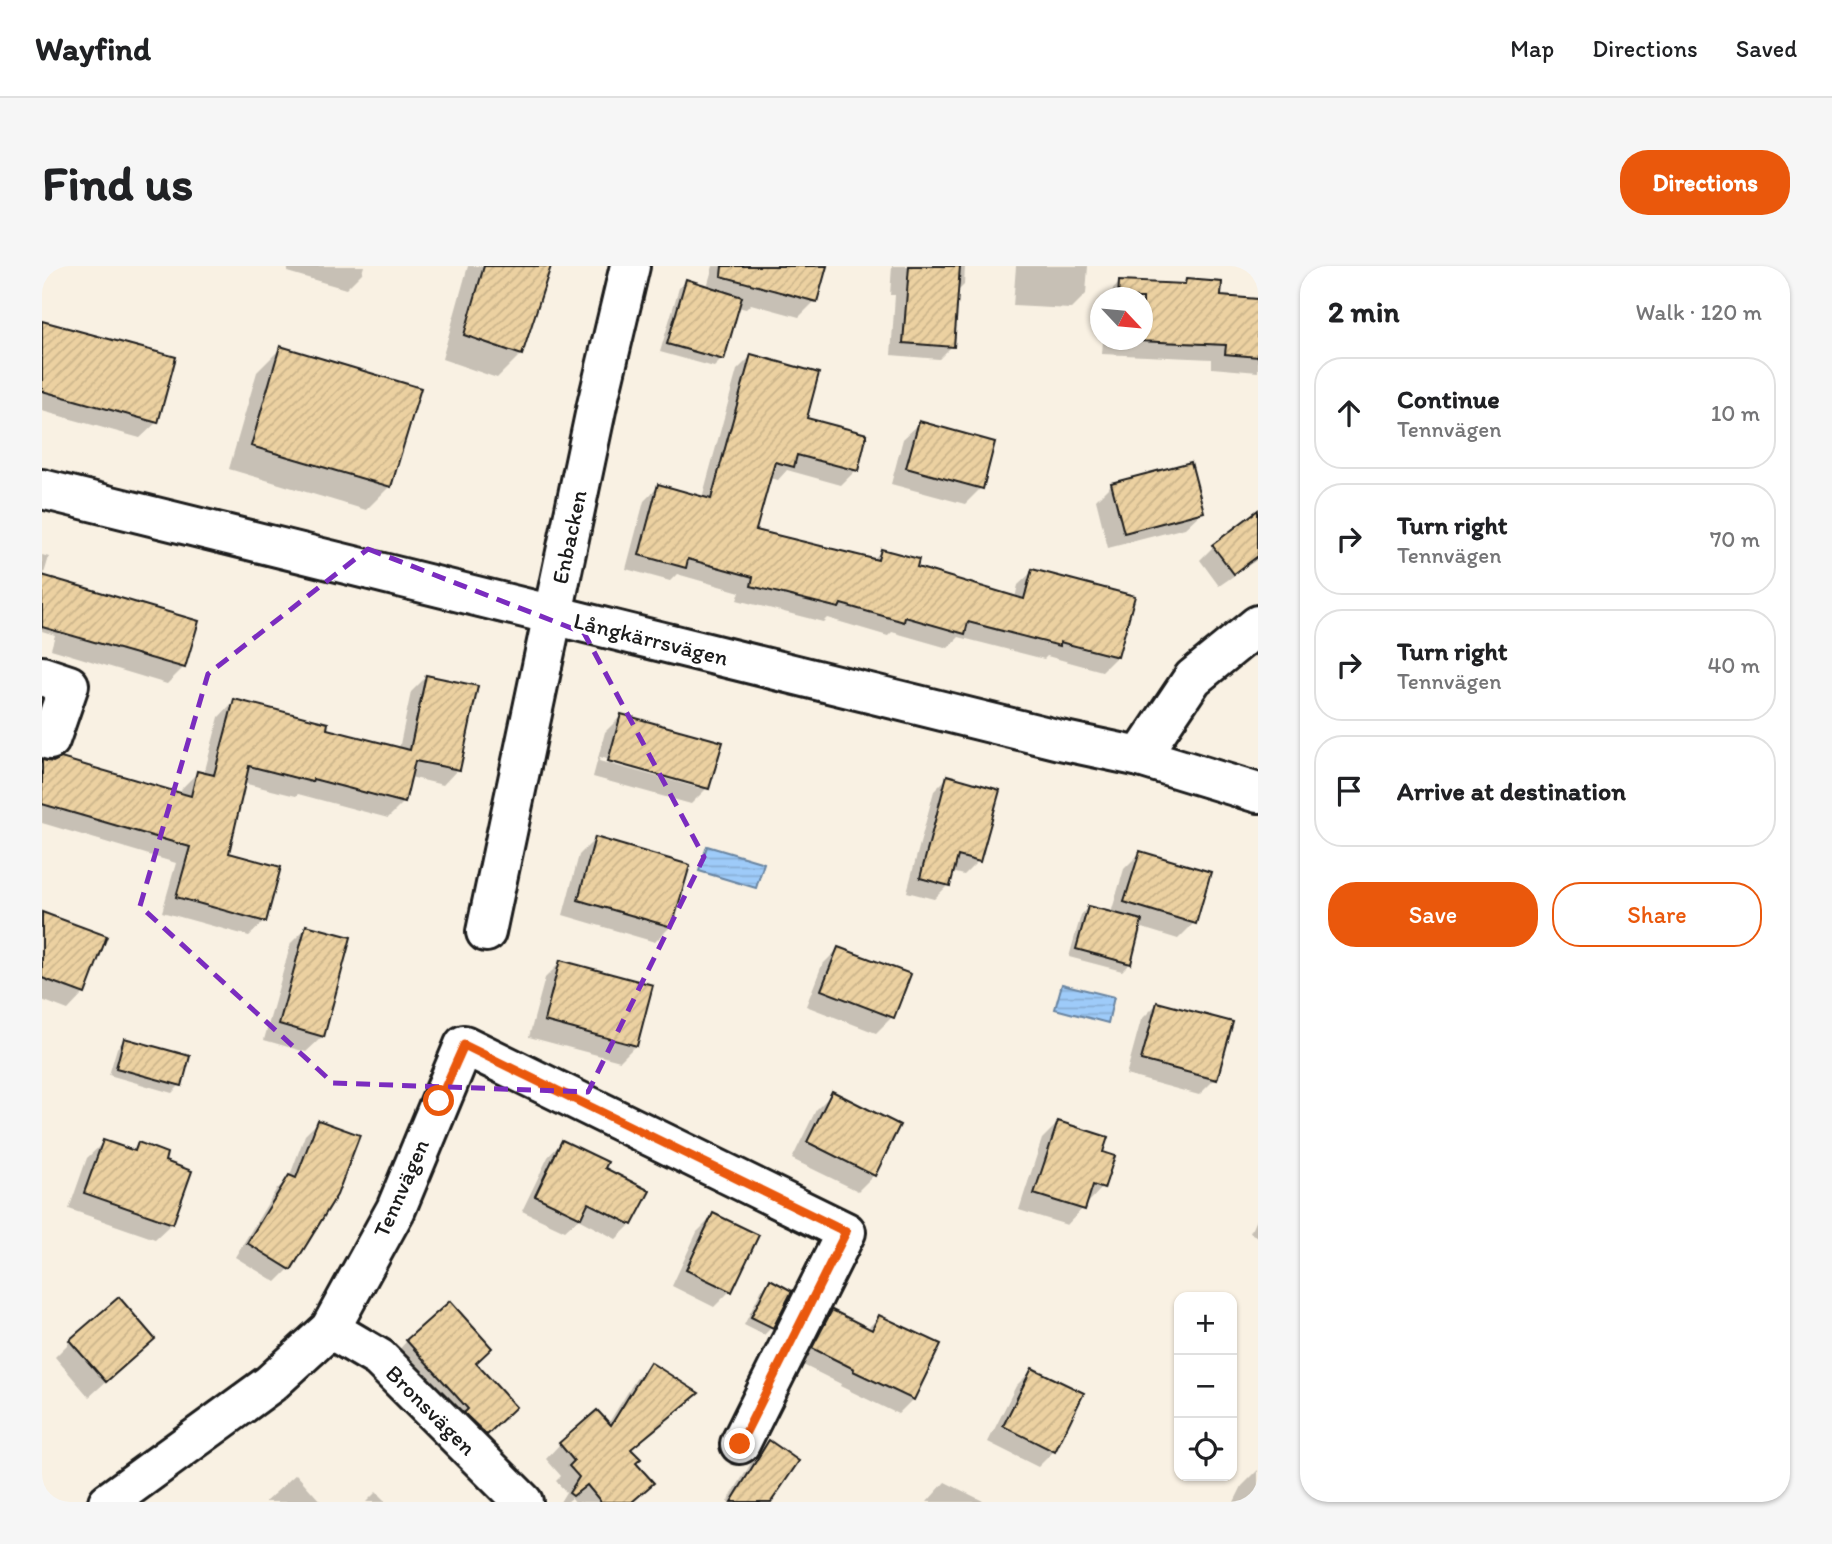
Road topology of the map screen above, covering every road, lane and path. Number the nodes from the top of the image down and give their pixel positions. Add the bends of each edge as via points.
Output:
1 (630, 266) edge
2 (42, 489) edge
3 (553, 615) junction
4 (1258, 625) edge
5 (42, 676) edge
6 (50, 740) dead end
7 (1140, 757) junction
8 (1258, 793) edge
9 (486, 932) dead end
10 (330, 1329) junction
11 (740, 1444) dead end
12 (108, 1502) edge
13 (523, 1502) edge

1 - 3 street, Enbacken
2 - 3 street, Långkärrsvägen
3 - 7 street, Långkärrsvägen
3 - 9 street, Enbacken
4 - 7 street via 1193,678
5 - 6 street via 69,685
7 - 8 street, Långkärrsvägen
10 - 11 street, Tennvägen via 396,1209 464,1045 846,1232
10 - 12 street, Tennvägen via 270,1384
10 - 13 street, Bronsvägen via 379,1358

